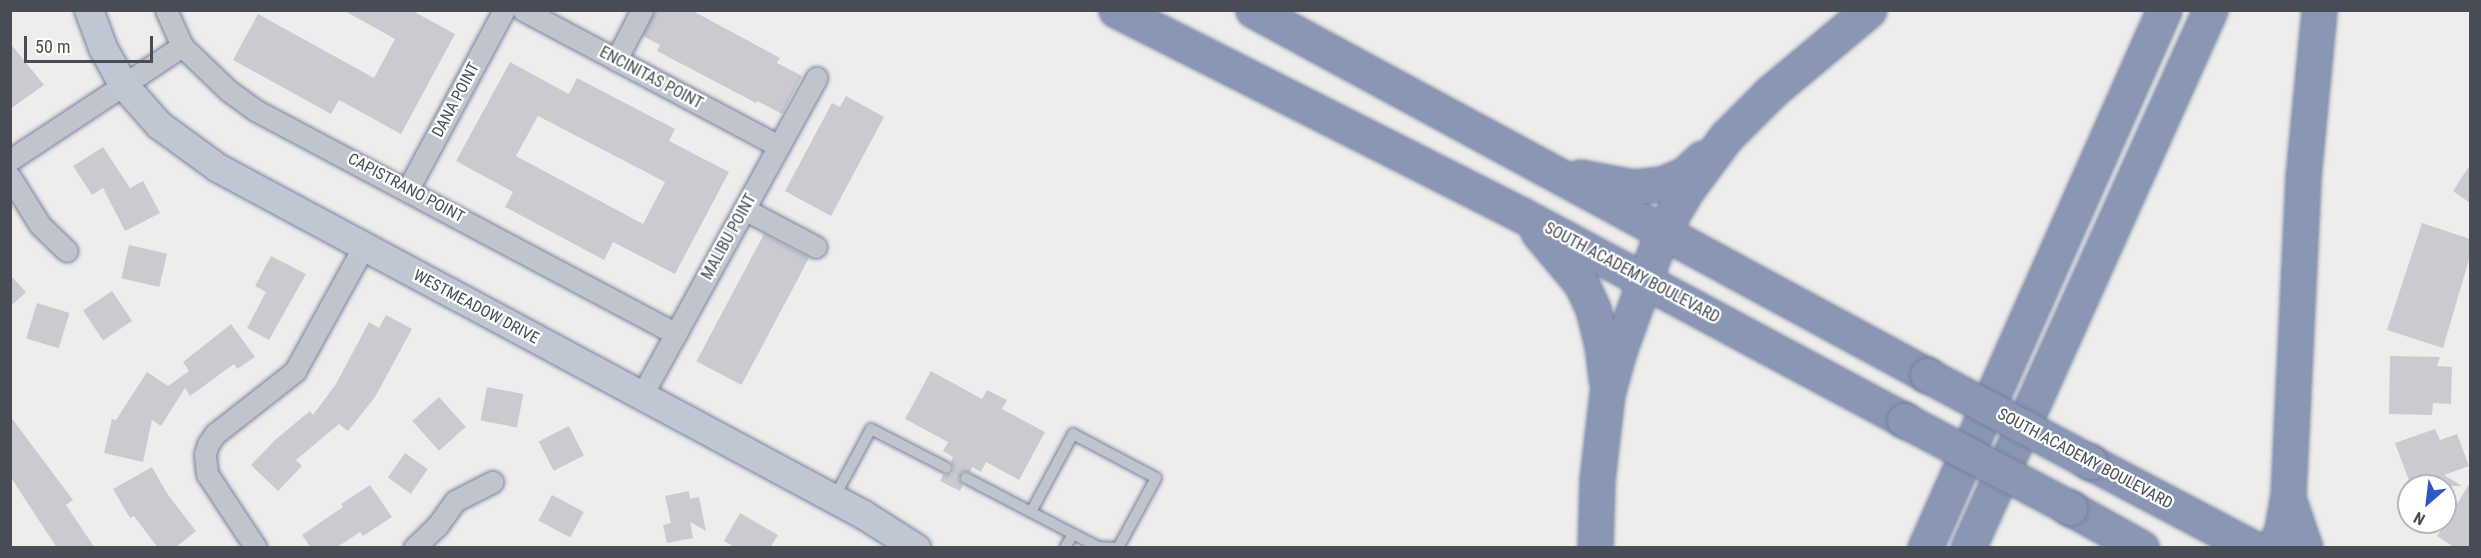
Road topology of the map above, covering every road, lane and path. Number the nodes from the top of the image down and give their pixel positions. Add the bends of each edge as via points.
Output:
1 (89, 10) edge
2 (166, 10) edge
3 (504, 10) edge
4 (523, 10) edge
5 (642, 10) edge
6 (1116, 10) edge
7 (1253, 10) edge
8 (1263, 10) edge
9 (1869, 10) edge
10 (2164, 10) edge
11 (2210, 10) edge
12 (2319, 10) edge
13 (1296, 34) junction
14 (182, 46) junction
15 (616, 60) junction
16 (816, 78) dead end
17 (123, 84) junction
18 (1726, 137) junction
19 (779, 146) junction
20 (10, 160) edge
21 (1549, 171) junction
22 (10, 177) edge
23 (408, 189) junction
24 (744, 209) junction
25 (1520, 214) junction
26 (1662, 232) junction
27 (364, 246) junction
28 (816, 247) dead end
29 (67, 251) dead end
30 (1644, 278) junction
31 (676, 334) junction
32 (1607, 394) junction
33 (642, 396) junction
34 (947, 468) dead end
35 (966, 478) dead end
36 (492, 482) dead end
37 (2288, 496) junction
38 (834, 498) junction
39 (1031, 512) junction
40 (1073, 534) junction
41 (253, 546) edge
42 (414, 548) edge
43 (916, 548) edge
44 (1065, 548) edge
45 (1117, 548) edge
46 (1595, 548) edge
47 (1924, 548) edge
48 (1968, 548) edge
49 (2142, 548) edge
50 (2253, 548) edge
51 (2274, 548) edge
52 (2305, 548) edge

1 - 17 street, WESTMEADOW DRIVE via 103,48
2 - 14 street, CAPISTRANO POINT
3 - 23 street, DANA POINT
4 - 15 street, ENCINITAS POINT
5 - 15 street
6 - 25 highway, SOUTH ACADEMY BOULEVARD
7 - 13 highway, SOUTH ACADEMY BOULEVARD
8 - 13 highway
9 - 18 highway via 1772,91
10 - 47 highway
11 - 48 highway
12 - 37 highway via 2303,177
13 - 21 highway, SOUTH ACADEMY BOULEVARD
14 - 17 street
14 - 23 street, CAPISTRANO POINT via 255,110
15 - 19 street, ENCINITAS POINT
16 - 19 street, MALIBU POINT
17 - 20 street
17 - 27 street, WESTMEADOW DRIVE via 159,125 186,148
18 - 21 highway via 1685,174 1662,184 1633,187
18 - 26 highway via 1686,191
19 - 24 street, MALIBU POINT
21 - 26 highway, SOUTH ACADEMY BOULEVARD
22 - 29 street via 40,225
23 - 31 street, CAPISTRANO POINT
24 - 28 street
24 - 31 street, MALIBU POINT
25 - 30 highway, SOUTH ACADEMY BOULEVARD
25 - 32 highway via 1581,283 1600,336
26 - 30 highway
26 - 50 highway, SOUTH ACADEMY BOULEVARD, bridge
27 - 33 street, WESTMEADOW DRIVE
27 - 41 street via 295,371 215,434 208,444 207,474
30 - 32 highway
30 - 49 highway, SOUTH ACADEMY BOULEVARD, bridge
31 - 33 street, MALIBU POINT
32 - 46 highway via 1597,480
33 - 38 street, WESTMEADOW DRIVE
34 - 38 lane via 871,429
35 - 39 lane
36 - 42 street via 455,501
37 - 51 highway
37 - 52 highway
38 - 43 street, WESTMEADOW DRIVE
39 - 40 lane
39 - 45 lane via 1073,434 1156,478
40 - 44 lane
40 - 45 lane via 1098,547

